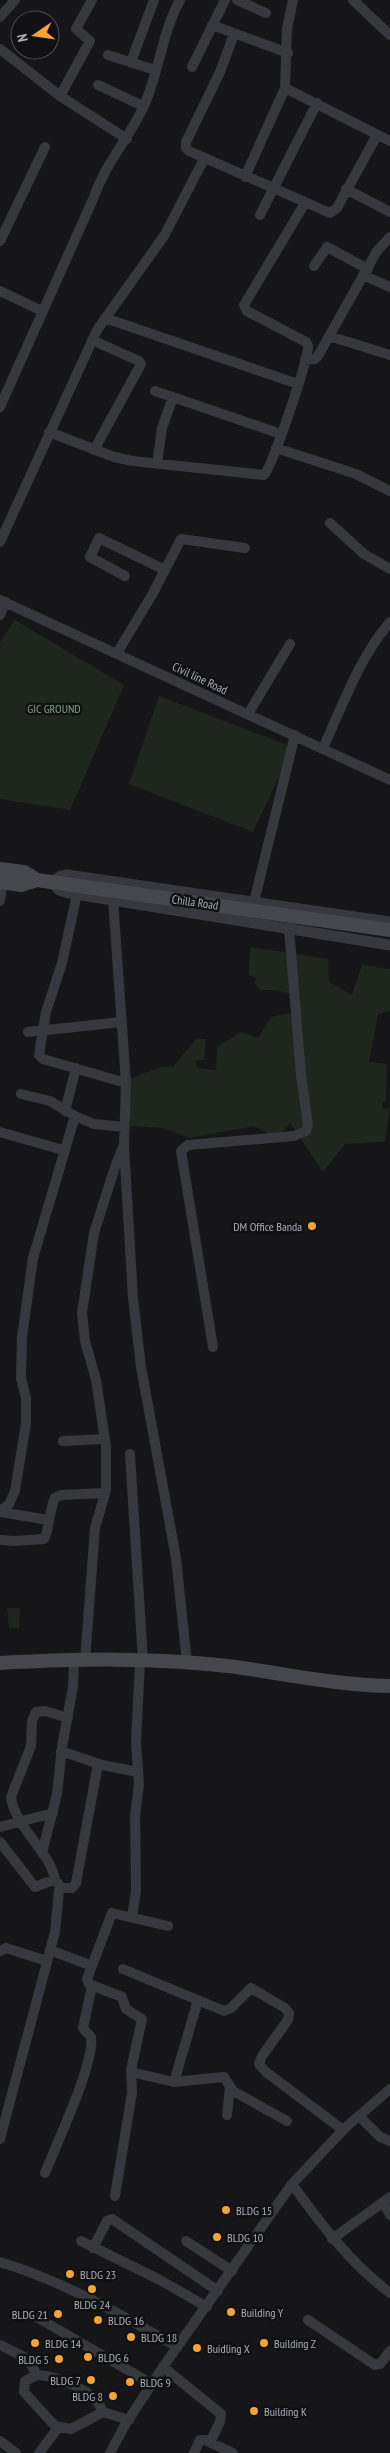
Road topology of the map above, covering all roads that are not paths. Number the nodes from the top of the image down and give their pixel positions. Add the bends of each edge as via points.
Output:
1 (15, 0) edge
2 (91, 0) edge
3 (154, 0) edge
4 (180, 0) edge
5 (225, 0) edge
6 (237, 0) edge
7 (293, 0) edge
8 (357, 1) edge
9 (266, 13) dead end
10 (0, 17) edge
11 (212, 25) junction
12 (234, 34) junction
13 (390, 35) edge
14 (0, 50) edge
15 (288, 53) junction
16 (108, 55) dead end
17 (131, 62) junction
18 (192, 67) dead end
19 (155, 70) junction
20 (98, 85) dead end
21 (285, 88) junction
22 (60, 96) junction
23 (317, 103) junction
24 (143, 106) junction
25 (377, 135) junction
26 (127, 139) junction
27 (390, 141) edge
28 (45, 147) dead end
29 (204, 159) junction
30 (245, 177) junction
31 (274, 188) junction
32 (346, 190) junction
33 (305, 203) junction
34 (390, 212) edge
35 (260, 216) dead end
36 (390, 237) edge
37 (0, 241) edge
38 (314, 266) dead end
39 (367, 272) junction
40 (390, 287) edge
41 (0, 291) edge
42 (42, 311) junction
43 (105, 318) junction
44 (330, 336) junction
45 (92, 340) junction
46 (390, 355) edge
47 (305, 360) junction
48 (298, 384) junction
49 (155, 390) dead end
50 (173, 397) junction
51 (0, 407) edge
52 (49, 432) junction
53 (281, 434) junction
54 (276, 448) junction
55 (94, 450) junction
56 (157, 464) junction
57 (390, 491) edge
58 (330, 523) dead end
59 (0, 542) edge
60 (245, 548) dead end
61 (390, 569) edge
62 (165, 570) junction
63 (125, 576) dead end
64 (3, 601) edge
65 (0, 615) edge
66 (390, 622) edge
67 (290, 644) dead end
68 (117, 653) junction
69 (248, 714) junction
70 (295, 736) junction
71 (323, 748) junction
72 (390, 780) edge
73 (1, 878) edge
74 (52, 882) junction
75 (78, 890) junction
76 (113, 899) junction
77 (0, 901) edge
78 (254, 902) junction
79 (390, 922) edge
80 (290, 928) junction
81 (390, 930) edge
82 (390, 945) edge
83 (121, 1022) junction
84 (44, 1031) junction
85 (28, 1032) dead end
86 (76, 1068) junction
87 (126, 1083) junction
88 (21, 1094) dead end
89 (65, 1110) junction
90 (75, 1116) junction
91 (124, 1127) junction
92 (0, 1133) edge
93 (124, 1146) junction
94 (63, 1150) junction
95 (212, 1347) dead end
96 (105, 1439) junction
97 (63, 1441) dead end
98 (130, 1454) dead end
99 (105, 1493) junction
100 (0, 1512) edge
101 (48, 1520) junction
102 (0, 1540) edge
103 (80, 1661) junction
104 (142, 1661) junction
105 (0, 1663) edge
106 (187, 1663) junction
107 (390, 1686) edge
108 (68, 1718) junction
109 (61, 1751) junction
110 (98, 1764) junction
111 (138, 1772) junction
112 (52, 1813) junction
113 (21, 1820) junction
114 (0, 1827) edge
115 (0, 1842) edge
116 (42, 1854) junction
117 (58, 1884) junction
118 (132, 1917) junction
119 (168, 1926) dead end
120 (50, 1950) junction
121 (0, 1951) edge
122 (47, 1961) junction
123 (92, 1966) junction
124 (123, 1969) dead end
125 (92, 1986) junction
126 (198, 2000) junction
127 (131, 2072) junction
128 (174, 2082) junction
129 (230, 2087) junction
130 (390, 2089) edge
131 (227, 2115) dead end
132 (359, 2116) junction
133 (287, 2121) dead end
134 (343, 2130) junction
135 (0, 2139) edge
136 (390, 2141) edge
137 (45, 2173) dead end
138 (292, 2184) junction
139 (115, 2196) dead end
140 (386, 2200) edge
141 (390, 2215) edge
142 (332, 2239) junction
143 (80, 2241) dead end
144 (186, 2241) dead end
145 (94, 2248) junction
146 (0, 2262) edge
147 (232, 2271) junction
148 (218, 2291) junction
149 (390, 2293) edge
150 (207, 2307) junction
151 (33, 2315) dead end
152 (308, 2320) dead end
153 (0, 2345) edge
154 (177, 2347) junction
155 (390, 2351) edge
156 (163, 2368) junction
157 (37, 2375) junction
158 (152, 2384) junction
159 (103, 2412) junction
160 (129, 2420) junction
161 (58, 2428) junction
162 (0, 2441) edge
163 (209, 2442) junction
164 (16, 2453) edge
165 (39, 2453) edge
166 (110, 2453) edge
167 (194, 2453) edge
168 (233, 2453) edge

1 - 10 street
2 - 22 street via 76,29 89,38 89,43
3 - 17 street
4 - 19 street via 168,26
5 - 11 street
6 - 9 street
7 - 15 street via 287,29
8 - 13 street
11 - 12 street
11 - 18 street
12 - 15 street
12 - 29 street via 220,72 186,142 189,151
14 - 22 street
15 - 21 street
16 - 17 street
17 - 19 street
19 - 24 street
20 - 24 street
21 - 23 street
21 - 30 street
22 - 26 street
23 - 25 street
23 - 31 street
24 - 26 street
25 - 27 street
25 - 32 street
26 - 42 street via 103,172
28 - 37 street
29 - 30 street
29 - 43 street via 164,236
30 - 31 street
31 - 33 street
31 - 35 street
32 - 33 street via 337,208 330,213
32 - 34 street
33 - 47 street via 244,305 247,311 306,342
36 - 39 street via 377,251
38 - 39 street via 327,246
39 - 40 street
39 - 44 street
41 - 42 street
42 - 51 street
43 - 45 street
43 - 48 street
44 - 46 street
44 - 47 street via 315,359
45 - 52 street
45 - 55 street via 141,364
47 - 48 street
48 - 53 street
49 - 50 street
50 - 53 street
50 - 56 street via 162,428
52 - 55 street
52 - 59 street
53 - 54 street
54 - 56 street via 264,475
54 - 57 street via 356,474
55 - 56 street via 114,458
58 - 61 street via 364,554
60 - 62 street via 181,539
62 - 63 street via 99,538 90,557
62 - 68 street
64 - 65 street
64 - 68 street, Civil line Road
66 - 71 street via 364,657
67 - 69 street
68 - 69 street, Civil line Road
69 - 70 street, Civil line Road
70 - 71 street, Civil line Road
70 - 78 street
71 - 72 street, Civil line Road
73 - 74 main road, Chilla Road via 24,872 37,880
73 - 77 street
74 - 75 main road, Chilla Road
74 - 78 street via 67,875
75 - 76 street
75 - 81 main road, Chilla Road
75 - 84 street via 62,963 46,1012
76 - 80 street
76 - 83 street
78 - 79 street
80 - 82 street
80 - 95 street via 306,1131 294,1136 188,1145 181,1151
83 - 84 street
83 - 87 street
84 - 85 street
84 - 86 street via 41,1058
86 - 87 street
86 - 89 street
87 - 91 street
88 - 89 street via 50,1101
89 - 90 street
90 - 91 street via 94,1124
90 - 94 street
91 - 93 street
92 - 94 street
93 - 96 street via 114,1167 94,1233 82,1313
93 - 106 street via 133,1298 141,1366 176,1558
94 - 100 street via 33,1258 22,1336 20,1378 26,1406 15,1491 9,1504
96 - 97 street
96 - 99 street
98 - 104 street
99 - 101 street via 58,1496
99 - 103 street via 95,1528
100 - 101 street
101 - 102 street via 48,1534 44,1539
103 - 104 main road
103 - 105 main road
103 - 108 street
104 - 106 main road
104 - 111 street via 136,1742
106 - 107 main road via 331,1682
108 - 109 street
108 - 113 street via 45,1711 36,1712 34,1716 30,1746 11,1797
109 - 110 street
109 - 112 street
110 - 111 street
110 - 117 street via 76,1883 72,1888
111 - 118 street via 136,1891
112 - 113 street
112 - 116 street
113 - 114 street
113 - 116 street
115 - 117 street via 35,1887
116 - 117 street
117 - 120 street via 55,1932
118 - 119 street
118 - 123 street via 115,1913 110,1916
120 - 122 street
120 - 123 street
121 - 122 street via 6,1948
122 - 135 street
123 - 125 street via 87,1982
124 - 126 street
125 - 127 street via 122,1996 126,2008 142,2019
125 - 137 street via 83,2028 91,2037 89,2056
126 - 128 street
126 - 134 street via 228,2011 251,1988 285,2008 289,2013 288,2020 259,2064
127 - 128 street
127 - 139 street via 131,2099
128 - 129 street via 220,2076
129 - 131 street
129 - 133 street
130 - 132 street
132 - 134 street
132 - 136 street via 380,2137
134 - 138 street
138 - 142 street
138 - 147 street
140 - 141 street
140 - 142 street
142 - 149 street via 368,2277
143 - 145 street
144 - 147 street
145 - 148 street via 107,2221 112,2219
145 - 150 street
146 - 154 street via 32,2271
147 - 148 street
148 - 150 street
150 - 154 street
151 - 158 street
152 - 155 street via 375,2365 380,2364
153 - 157 street via 28,2359
154 - 156 street
156 - 158 street
156 - 163 street via 219,2412 220,2422
157 - 159 street via 72,2383 97,2401
157 - 161 street via 25,2381 24,2392
158 - 160 street
159 - 160 street
159 - 161 street via 79,2426
160 - 166 street
161 - 165 street
162 - 164 street
163 - 167 street via 200,2440
163 - 168 street

